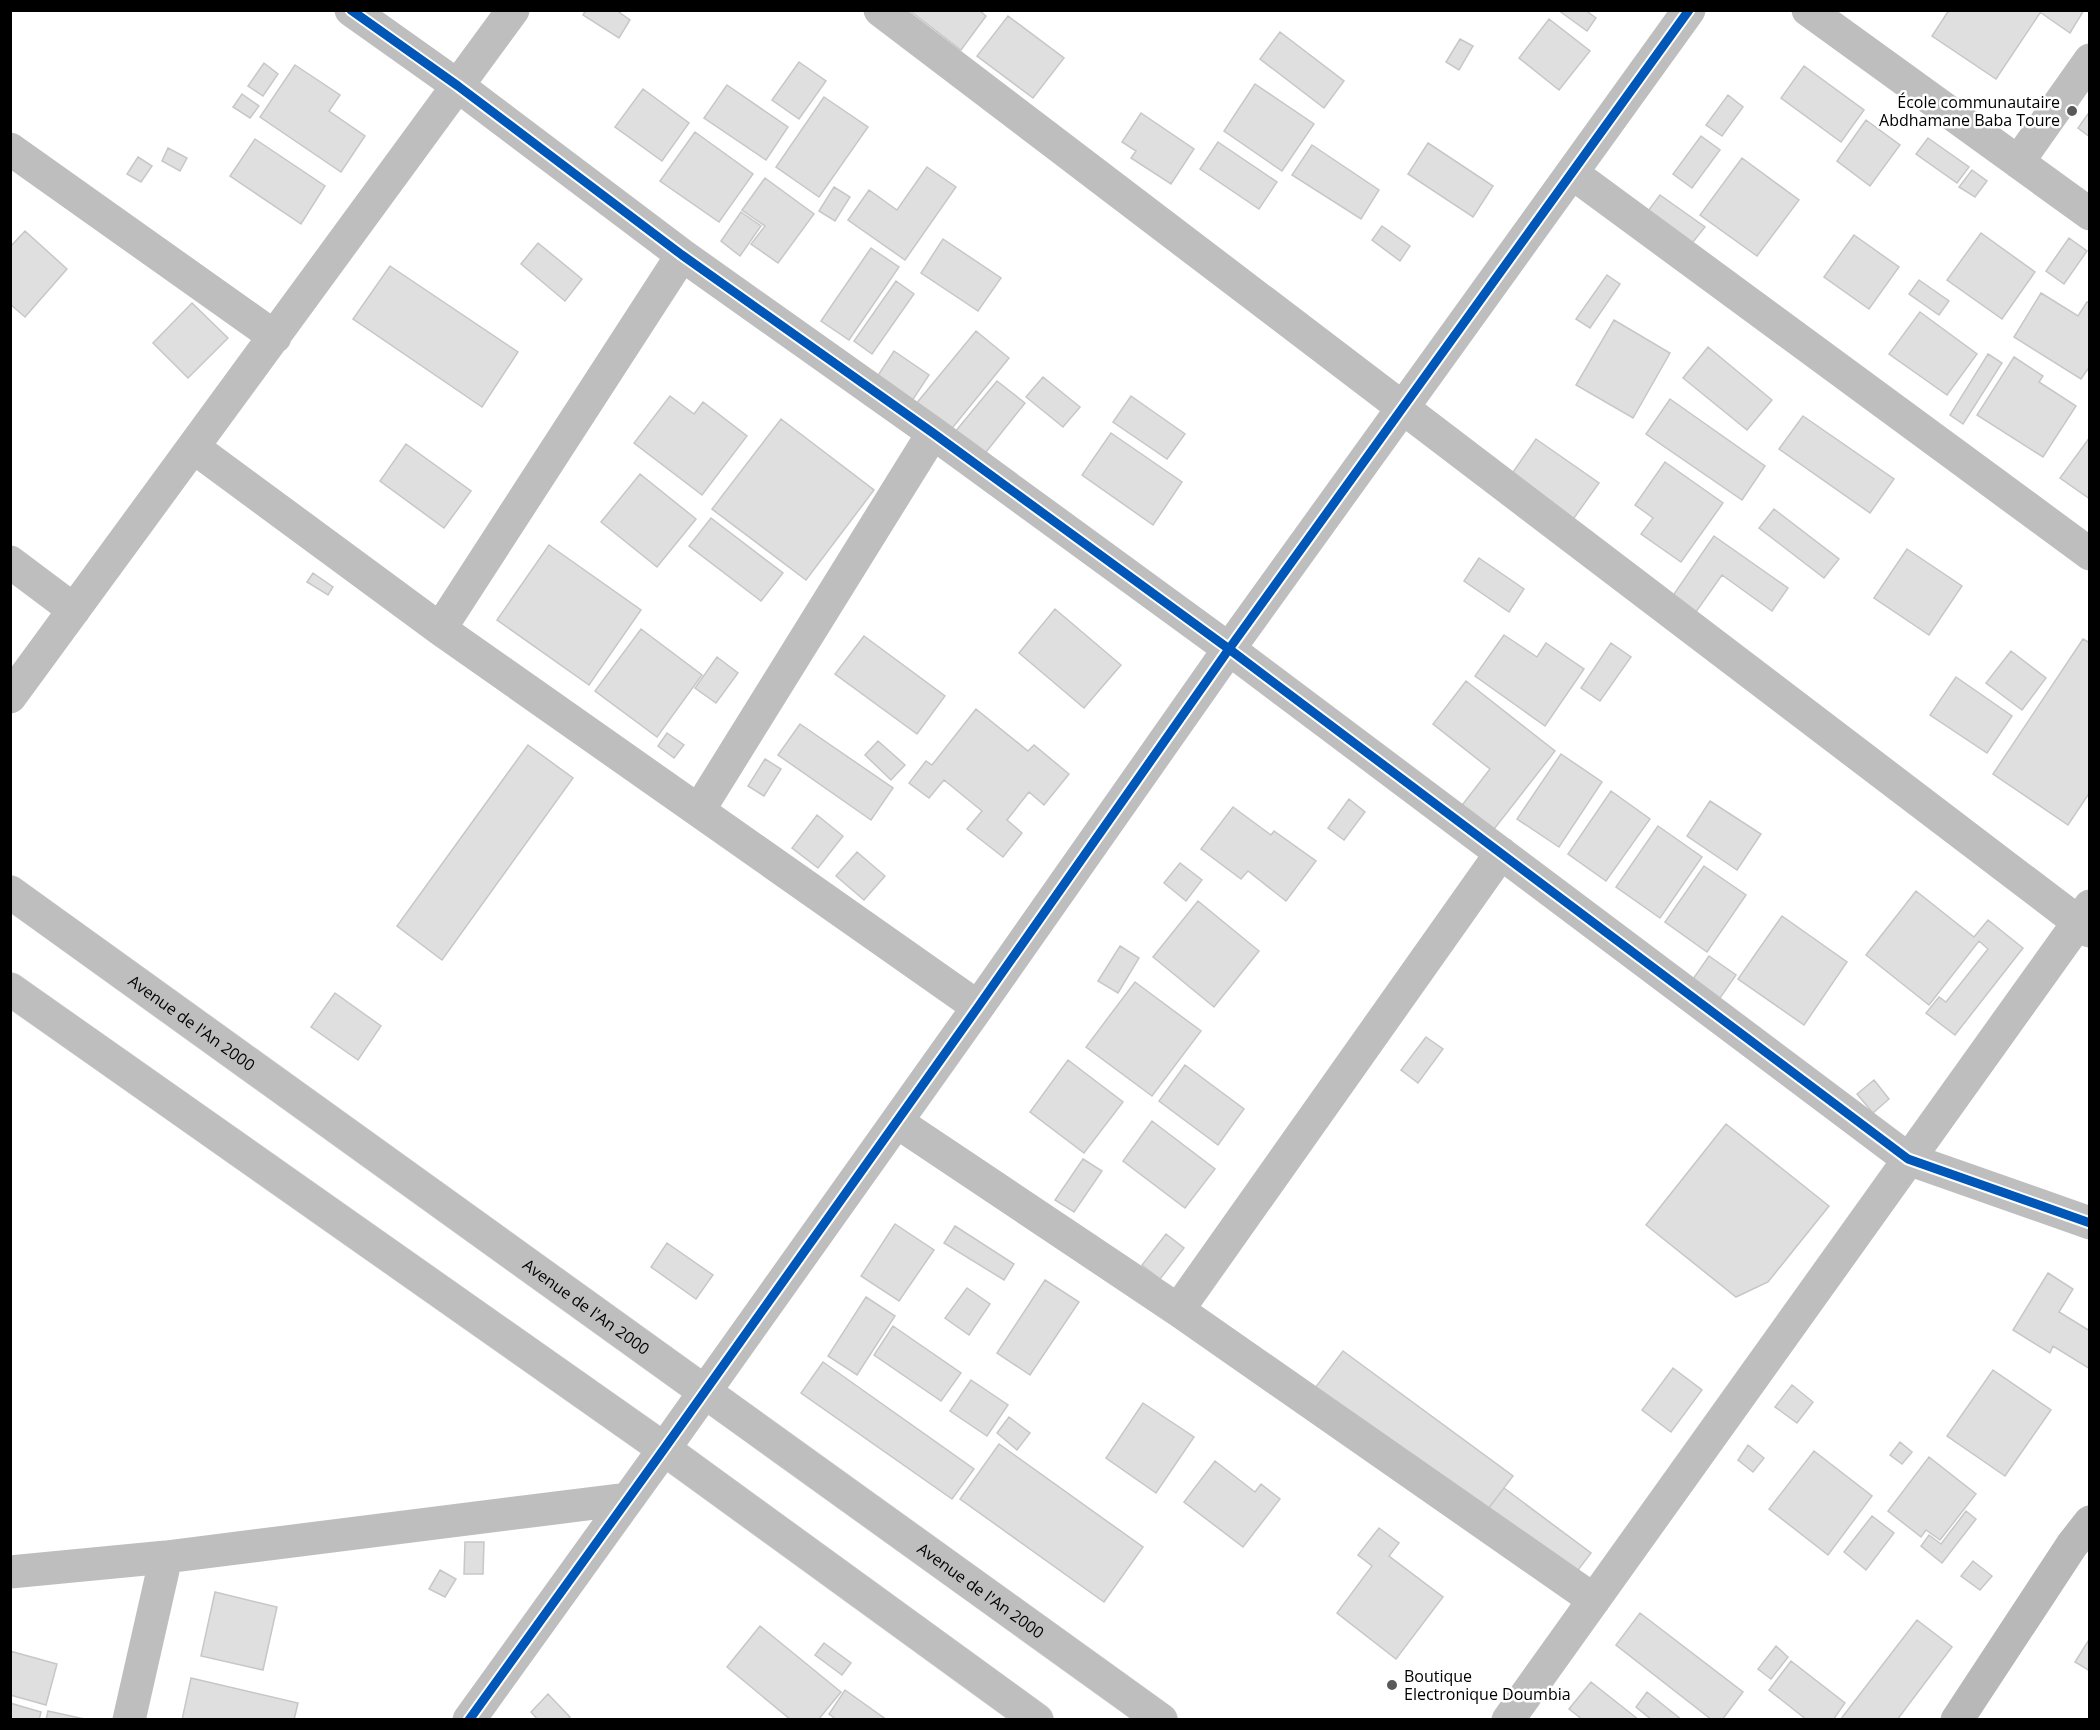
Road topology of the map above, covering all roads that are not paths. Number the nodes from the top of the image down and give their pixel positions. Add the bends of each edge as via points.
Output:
1 (351, 10) edge
2 (513, 10) edge
3 (880, 10) edge
4 (1689, 10) edge
5 (1808, 10) edge
6 (2090, 60) edge
7 (458, 86) junction
8 (10, 149) edge
9 (2018, 162) junction
10 (1572, 173) junction
11 (2090, 214) edge
12 (682, 255) junction
13 (275, 337) junction
14 (1402, 408) junction
15 (933, 433) junction
16 (194, 447) junction
17 (2090, 554) edge
18 (10, 562) edge
19 (74, 610) junction
20 (440, 628) junction
21 (1229, 649) junction
22 (10, 697) edge
23 (699, 810) junction
24 (1501, 853) junction
25 (10, 891) edge
26 (2086, 920) edge
27 (10, 989) edge
28 (978, 1007) junction
29 (897, 1122) junction
30 (1908, 1159) junction
31 (2090, 1222) edge
32 (1178, 1310) junction
33 (705, 1392) junction
34 (664, 1449) junction
35 (627, 1499) junction
36 (2084, 1542) edge
37 (166, 1557) junction
38 (10, 1572) edge
39 (1594, 1600) junction
40 (129, 1719) edge
41 (469, 1719) edge
42 (1037, 1719) edge
43 (1161, 1719) edge
44 (1508, 1719) edge
45 (1957, 1719) edge

1 - 7 street
2 - 7 street
3 - 14 street
4 - 10 street
5 - 9 street
6 - 9 street
7 - 12 street
7 - 13 street
8 - 13 street
9 - 11 street
10 - 14 street
10 - 17 street
12 - 15 street
12 - 20 street
13 - 16 street
14 - 21 street
14 - 26 street
15 - 21 street
15 - 23 street
16 - 19 street
16 - 20 street
18 - 19 street
19 - 22 street
20 - 23 street
21 - 24 street
21 - 28 street
23 - 28 street
24 - 30 street
24 - 32 street
25 - 33 street, Avenue de l'An 2000
26 - 30 street
27 - 34 street
28 - 29 street
29 - 32 street
29 - 33 street
30 - 31 street
30 - 39 street
32 - 39 street
33 - 34 street
33 - 43 street, Avenue de l'An 2000
34 - 35 street
34 - 42 street
35 - 37 street
35 - 41 street
36 - 45 street
37 - 38 street
37 - 40 street
39 - 44 street

